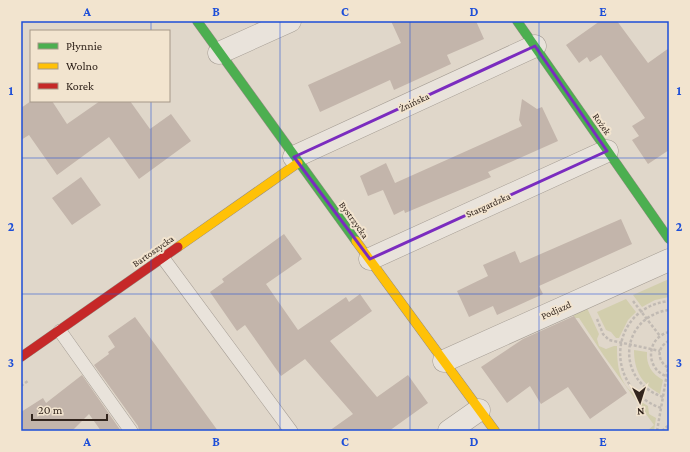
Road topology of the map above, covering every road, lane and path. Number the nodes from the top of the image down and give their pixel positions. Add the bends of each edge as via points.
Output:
1 (197, 21) edge
2 (290, 21) edge
3 (517, 21) edge
4 (535, 46) junction
5 (219, 53) junction
6 (607, 151) junction
7 (296, 160) junction
8 (669, 239) edge
9 (163, 258) junction
10 (370, 259) junction
11 (669, 260) edge
12 (618, 282) junction
13 (588, 296) junction
14 (669, 301) edge
15 (669, 310) edge
16 (641, 312) junction
17 (647, 319) junction
18 (60, 330) junction
19 (669, 332) edge
20 (660, 336) junction
21 (669, 341) edge
22 (621, 342) junction
23 (630, 345) junction
24 (651, 349) junction
25 (660, 352) junction
26 (21, 357) edge
27 (444, 361) junction
28 (668, 368) edge
29 (668, 377) edge
30 (663, 397) junction
31 (661, 408) junction
32 (479, 410) junction
33 (669, 425) edge
34 (131, 431) edge
35 (291, 431) edge
36 (449, 431) edge
37 (494, 431) edge
38 (657, 431) edge
39 (662, 431) edge

1 - 5 street, Bystrzycka
2 - 5 street
3 - 4 street, Rożek
4 - 6 street, Rożek
4 - 7 street, Żnińska
5 - 7 street, Bystrzycka
6 - 8 street, Rożek
6 - 10 street, Stargardzka
7 - 9 street, Bartoszycka
7 - 10 street, Bystrzycka
9 - 18 street, Bartoszycka
9 - 35 lane
10 - 27 street, Bystrzycka
11 - 12 street, Podjazd
12 - 13 street, Podjazd
12 - 16 path
13 - 22 path via 603,334 609,340
13 - 27 street, Podjazd
14 - 16 path via 657,303
15 - 17 path
16 - 17 path
16 - 22 path via 629,325
17 - 20 path
17 - 23 path via 636,330
18 - 26 street, Bartoszycka
18 - 34 lane
19 - 20 path
20 - 24 path
21 - 25 path
22 - 23 path
22 - 31 path via 621,368 628,383 638,396
23 - 24 path
23 - 30 path via 631,367 638,381 649,391
24 - 25 path
24 - 29 path via 654,368
25 - 28 path via 661,362
27 - 32 street, Bystrzycka
28 - 29 path
29 - 30 path
30 - 31 path
31 - 38 path
32 - 36 street
32 - 37 street, Bystrzycka
33 - 39 path

